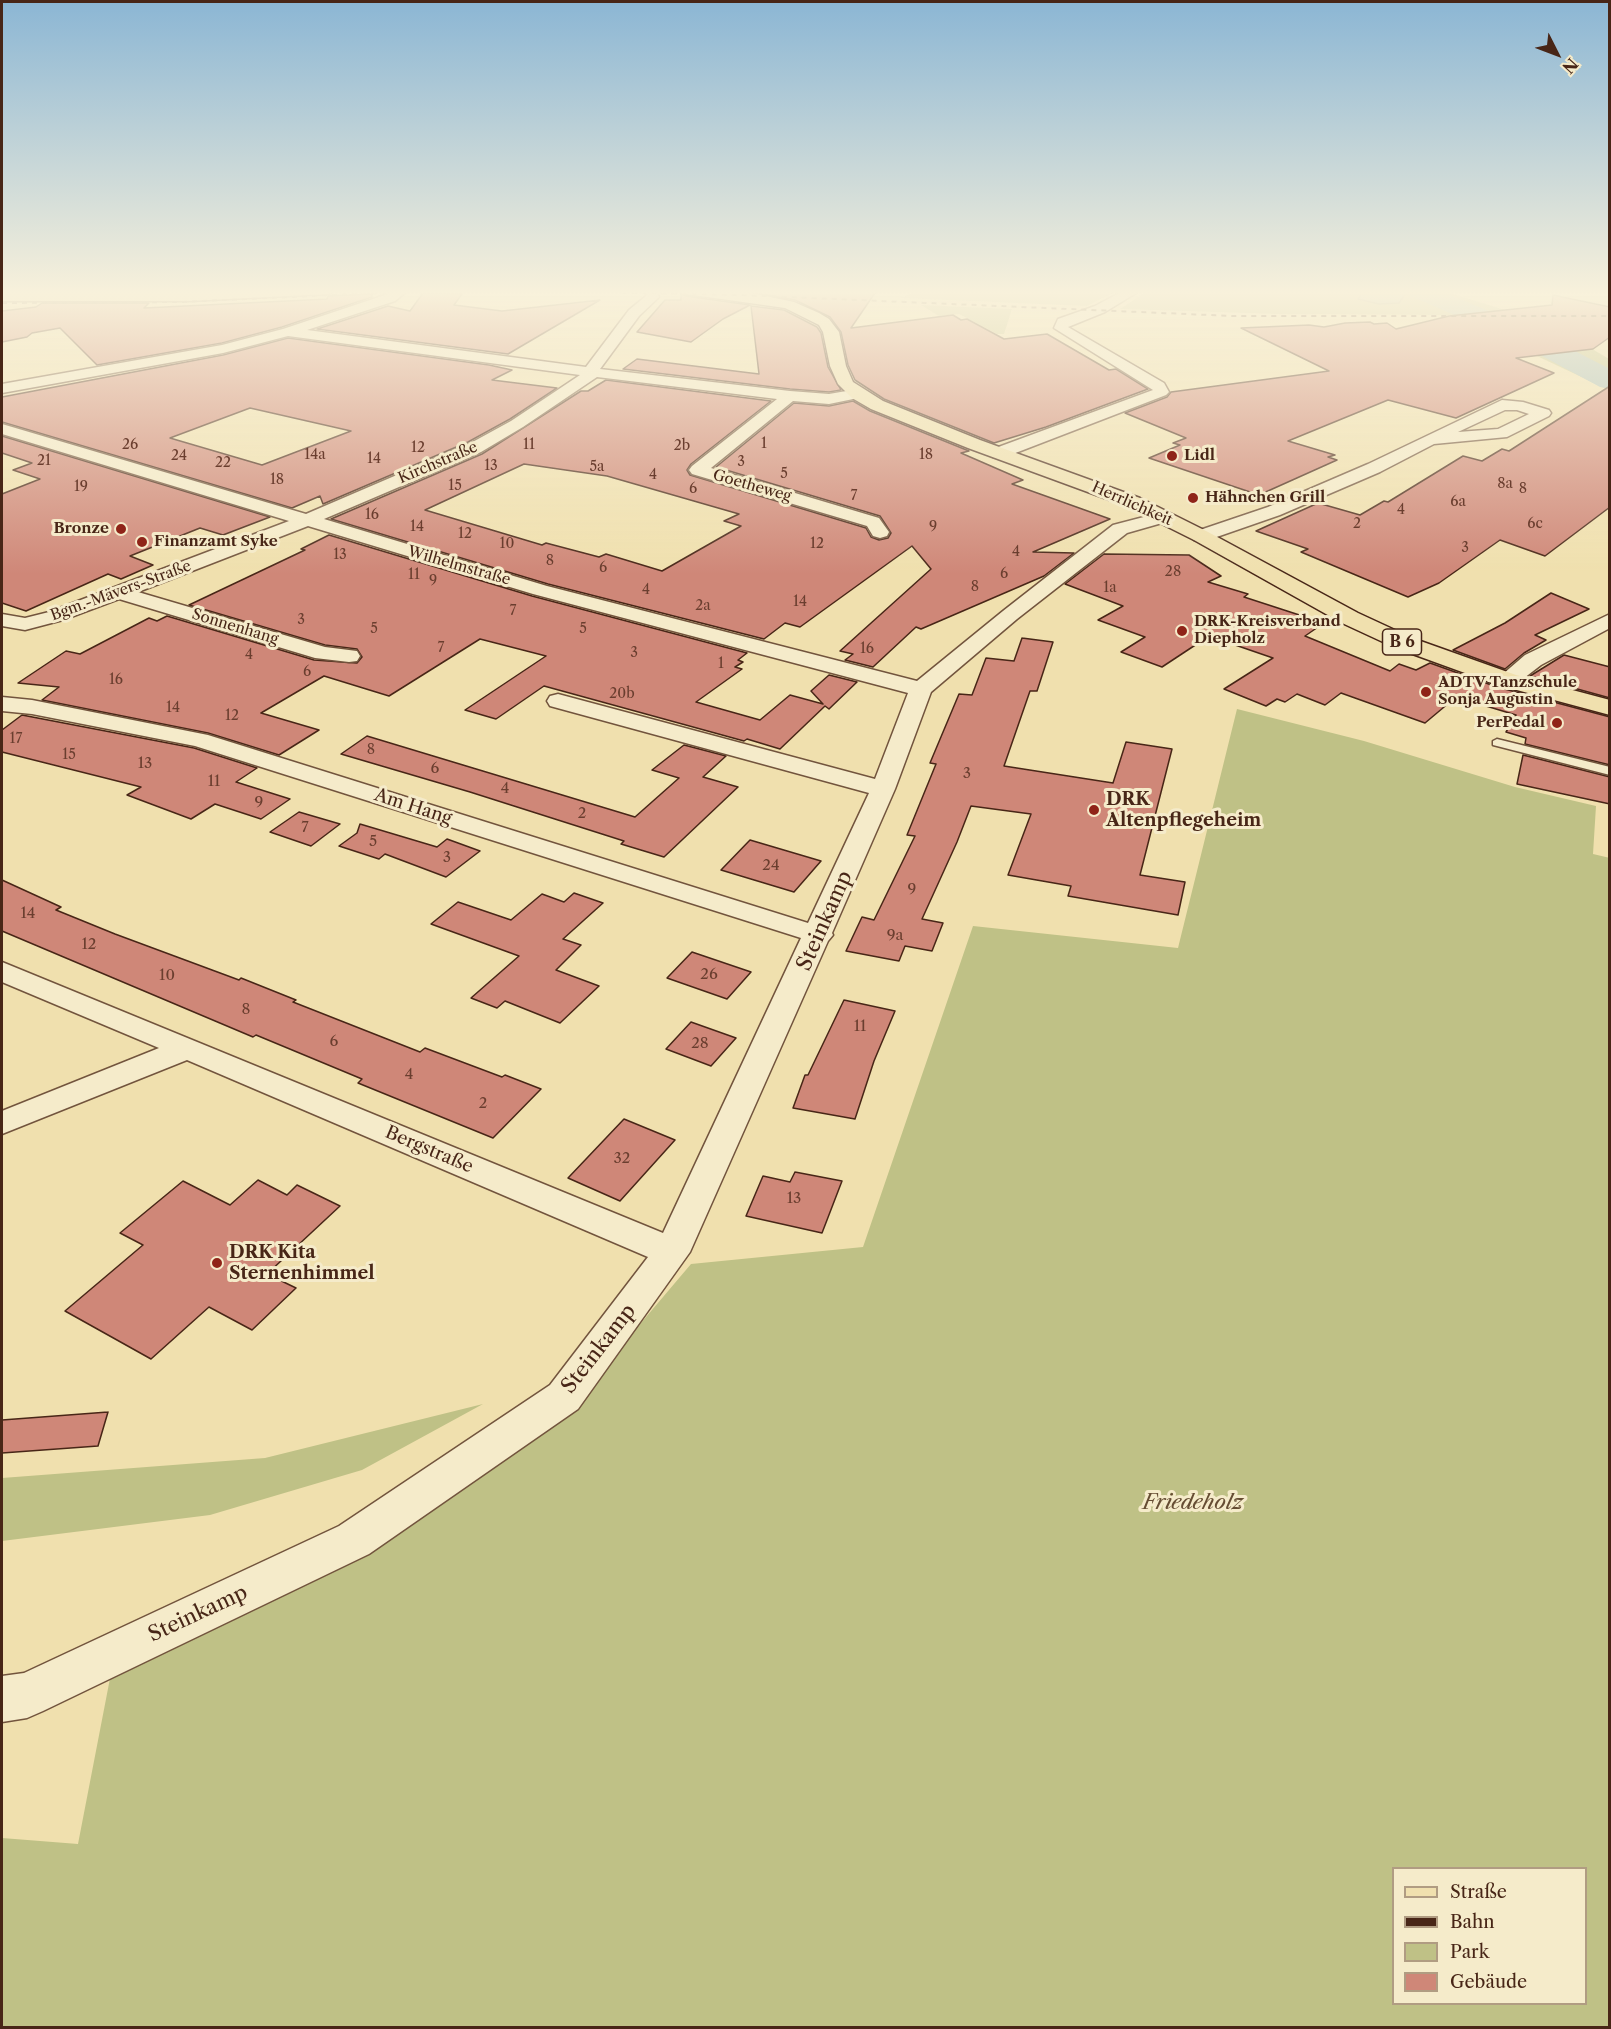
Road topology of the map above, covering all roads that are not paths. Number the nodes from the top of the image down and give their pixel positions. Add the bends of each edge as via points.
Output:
1 (27, 385) edge
2 (576, 385) edge
3 (694, 385) edge
4 (847, 385) edge
5 (1157, 385) edge
6 (2, 389) edge
7 (858, 394) junction
8 (790, 396) junction
9 (2, 429) edge
10 (1431, 439) junction
11 (999, 453) junction
12 (1163, 517) junction
13 (305, 521) junction
14 (880, 532) dead end
15 (1201, 536) junction
16 (121, 592) junction
17 (2, 620) edge
18 (1610, 620) edge
19 (349, 656) dead end
20 (1508, 680) junction
21 (921, 689) junction
22 (558, 701) dead end
23 (2, 704) edge
24 (1610, 708) edge
25 (1497, 743) dead end
26 (1610, 771) edge
27 (883, 789) junction
28 (819, 935) junction
29 (2, 971) edge
30 (186, 1049) junction
31 (2, 1123) edge
32 (672, 1252) junction
33 (2, 1698) edge

1 - 6 street
2 - 13 street, Kirchstraße via 475,448
3 - 8 street
4 - 7 main road, Herrlichkeit / B 6
5 - 11 street via 1161,393
7 - 8 street via 829,399
7 - 11 main road, Herrlichkeit / B 6
8 - 14 street, Goetheweg via 698,470 873,522
9 - 13 street, Wilhelmstraße
10 - 10 street via 1501,435 1543,413 1518,405 1502,405
10 - 15 street via 1274,511
11 - 12 main road, Herrlichkeit / B 6
12 - 15 main road, Herrlichkeit / B 6
12 - 21 street, Steinkamp via 1120,529
13 - 16 street, Bgm.-Mävers-Straße
13 - 21 street, Wilhelmstraße via 540,590
15 - 20 main road, Herrlichkeit / B 6 via 1361,623 1404,643
16 - 17 street, Bgm.-Mävers-Straße via 25,624
16 - 19 street, Sonnenhang via 323,653
18 - 20 street via 1533,660
20 - 24 main road, Herrlichkeit / B 6
21 - 27 street, Steinkamp
22 - 27 street
23 - 28 street, Am Hang via 200,740
25 - 26 lane
27 - 28 street, Steinkamp
28 - 32 street, Steinkamp
29 - 30 street, Bergstraße
30 - 31 street
30 - 32 street, Bergstraße
32 - 33 street, Steinkamp via 564,1397 354,1540 27,1695

